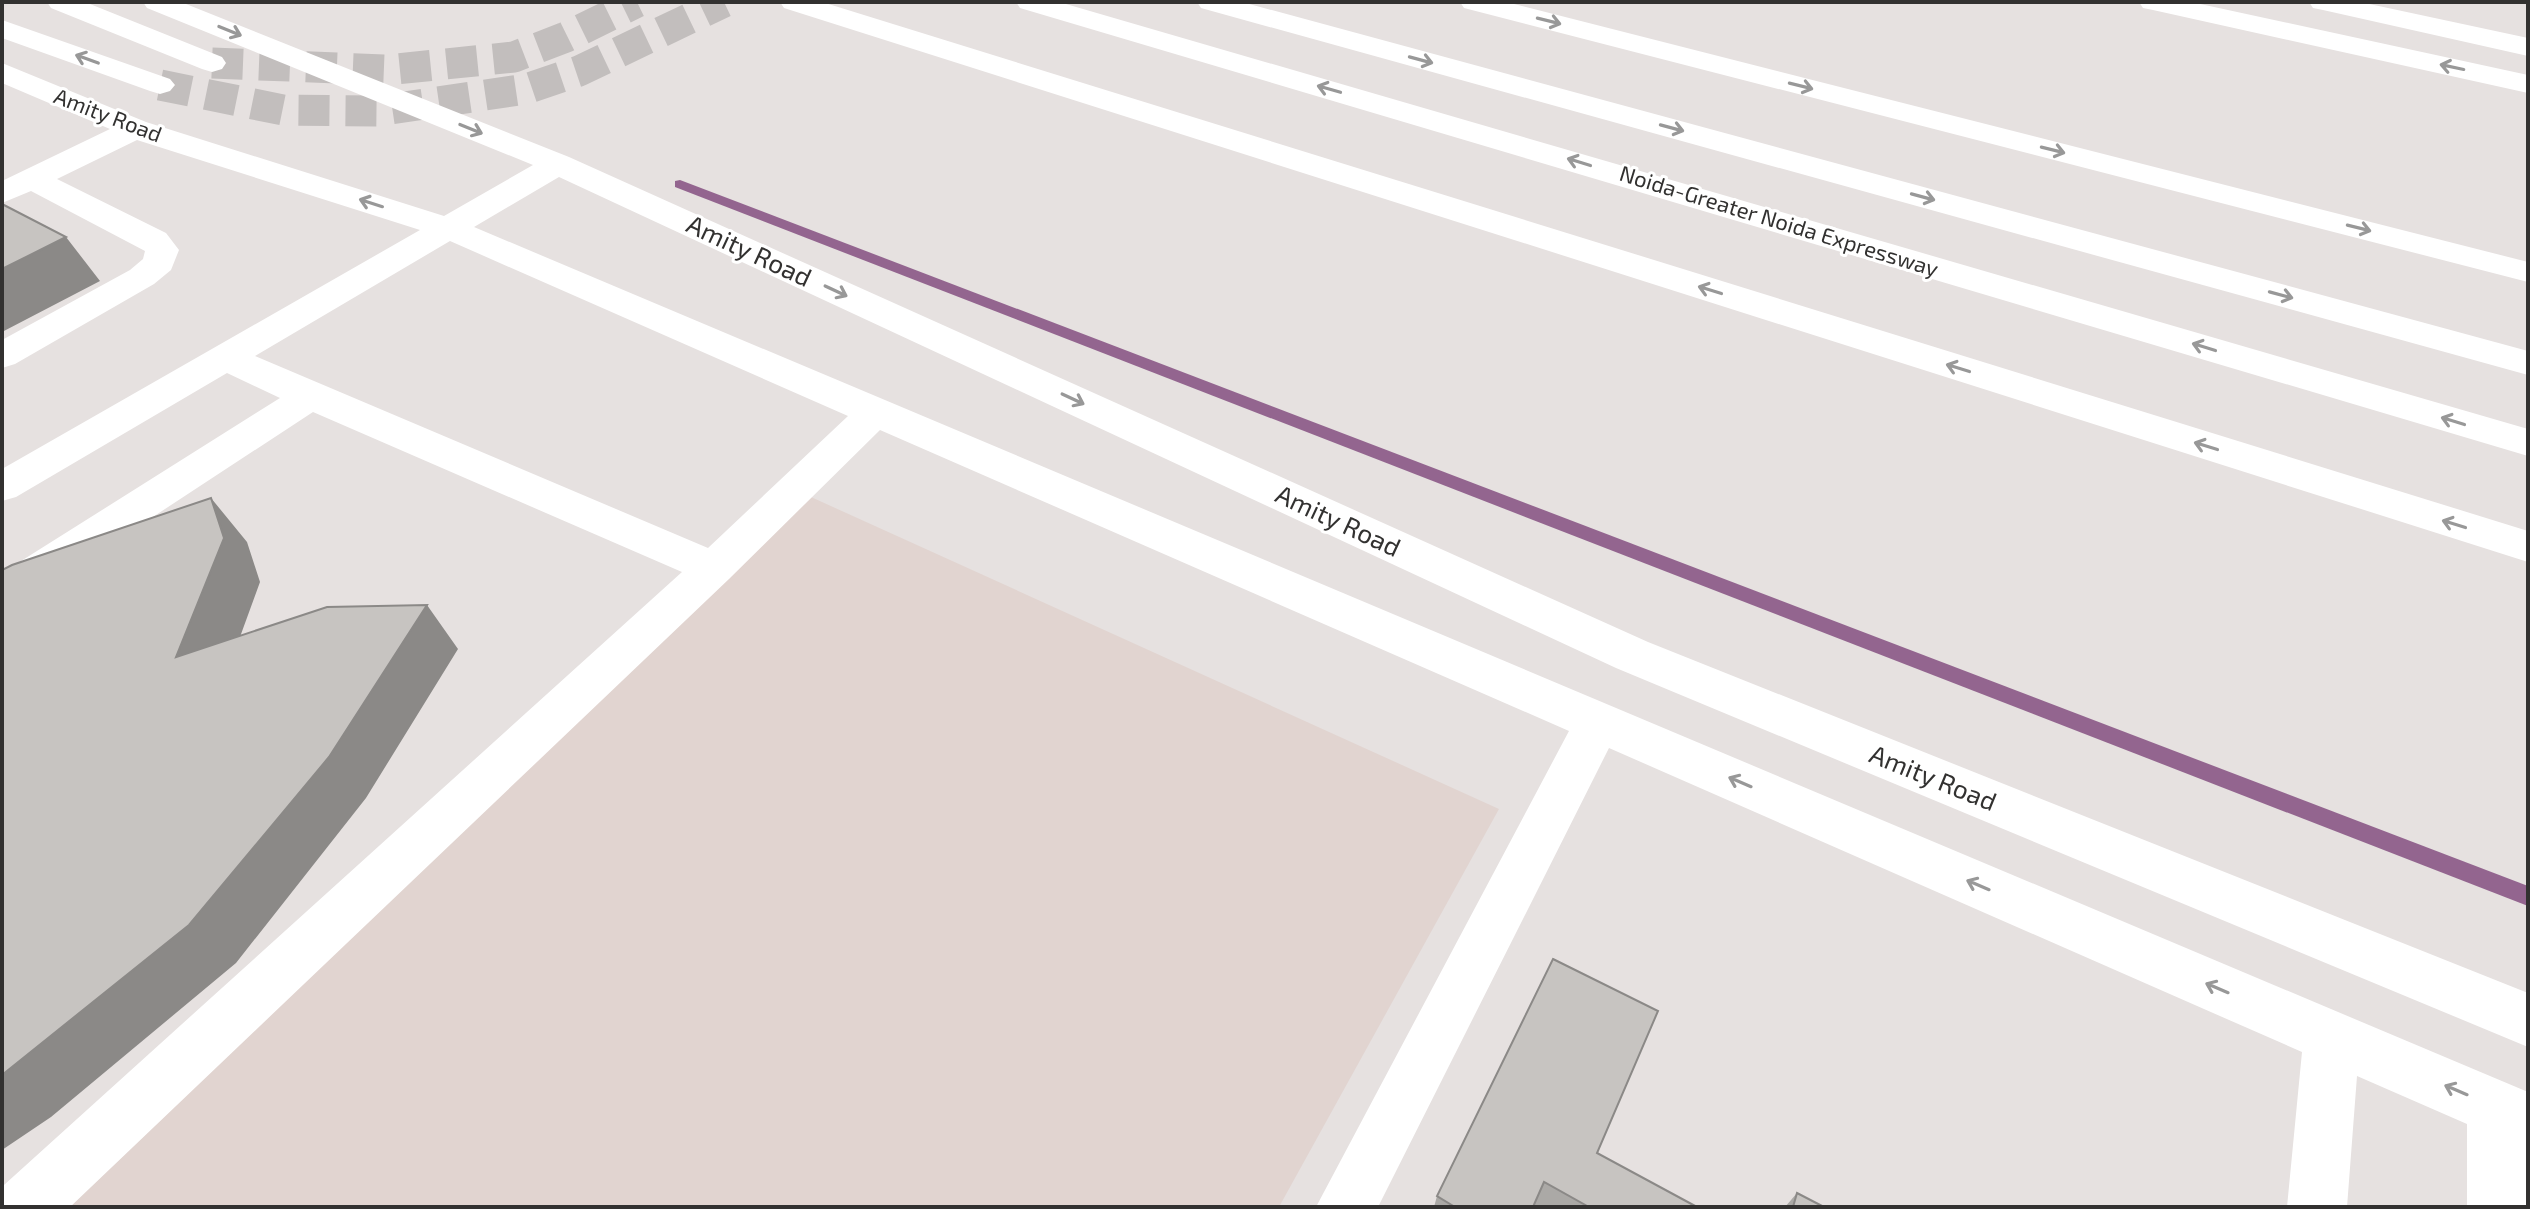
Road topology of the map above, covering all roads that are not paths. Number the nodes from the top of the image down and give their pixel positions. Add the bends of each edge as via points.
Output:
1 (61, 2) edge
2 (157, 2) edge
3 (794, 2) edge
4 (1030, 2) edge
5 (1211, 2) edge
6 (1474, 2) edge
7 (2153, 2) edge
8 (2323, 2) edge
9 (2, 28) edge
10 (2528, 47) edge
11 (212, 63) tunnel mouth
12 (2, 72) edge
13 (2528, 84) edge
14 (160, 85) tunnel mouth
15 (135, 129) junction
16 (558, 164) junction
17 (17, 186) edge
18 (445, 227) junction
19 (2528, 272) edge
20 (2, 356) edge
21 (224, 356) junction
22 (2528, 363) edge
23 (312, 395) junction
24 (876, 411) junction
25 (2528, 443) edge
26 (2, 487) edge
27 (2528, 547) edge
28 (714, 568) junction
29 (2, 594) edge
30 (1599, 721) junction
31 (2528, 1020) edge
32 (2332, 1037) junction
33 (2512, 1114) edge
34 (26, 1207) edge
35 (1346, 1207) edge
36 (2317, 1207) edge
37 (2497, 1207) edge

1 - 11 main road
2 -> 16 main road, Amity Road
27 -> 3 main road
25 -> 4 main road, Noida-Greater Noida Expressway
5 -> 22 main road
6 -> 19 main road
13 -> 7 main road
8 - 10 main road
14 -> 9 main road
12 - 15 main road, Amity Road
15 - 17 main road
18 -> 15 main road, Amity Road
16 - 18 main road
16 -> 31 main road, Amity Road via 1632,655
17 - 20 main road via 154,240 162,250 159,263 142,277
18 - 21 main road
18 - 24 main road, Amity Road
21 - 23 main road
21 - 26 main road
23 - 28 main road
23 - 29 main road
24 - 28 main road
24 - 30 main road, Amity Road
28 - 34 main road
32 -> 30 main road, Amity Road
30 - 35 main road
33 -> 32 main road, Amity Road
32 - 36 main road
33 - 37 main road

